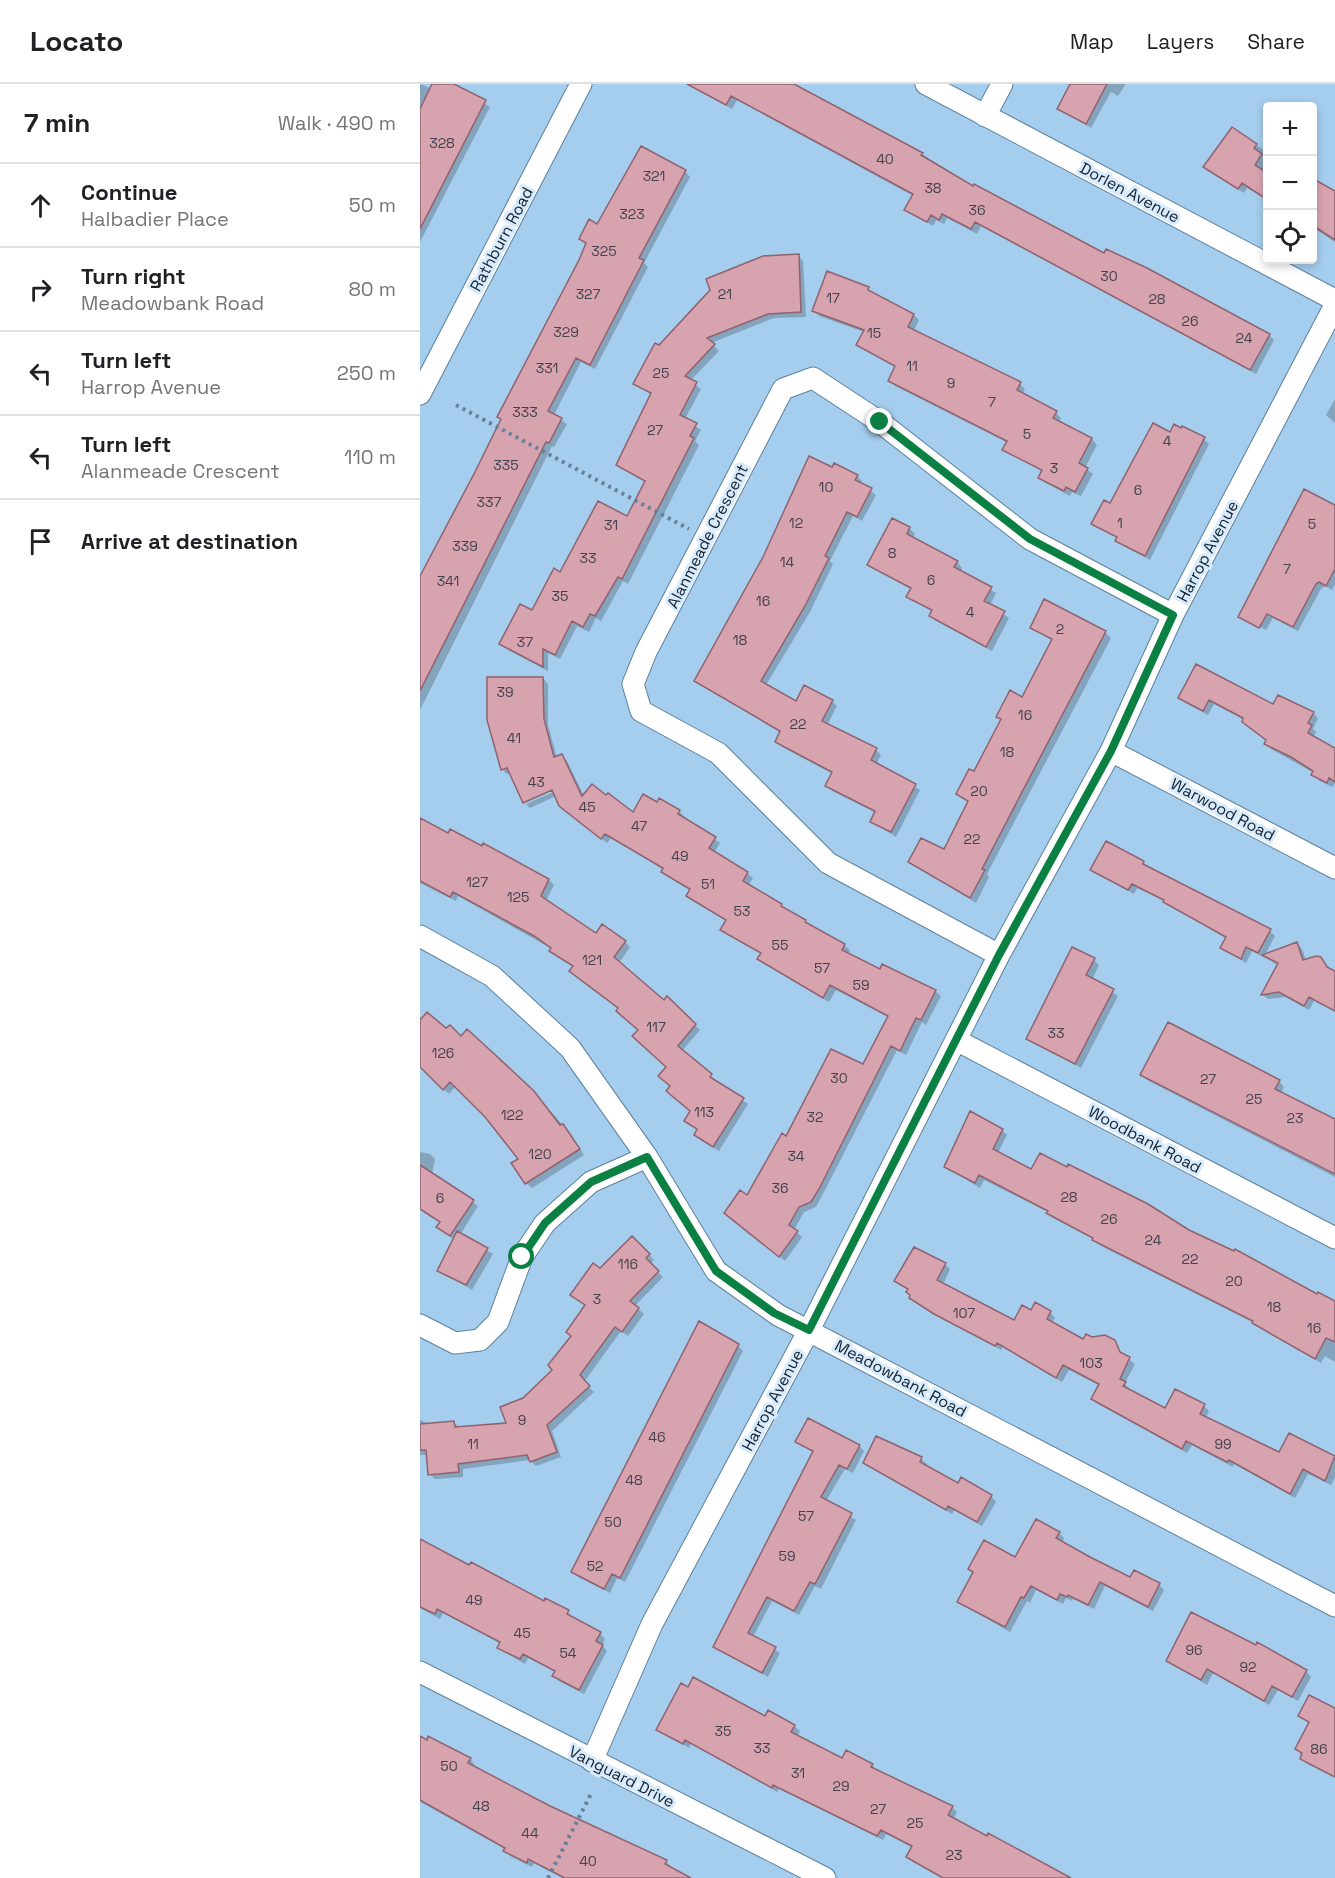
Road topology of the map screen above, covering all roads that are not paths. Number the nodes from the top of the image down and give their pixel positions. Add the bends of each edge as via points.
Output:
1 (926, 84) edge
2 (1002, 84) edge
3 (574, 86) edge
4 (985, 116) junction
5 (1335, 300) edge
6 (1335, 304) edge
7 (420, 394) edge
8 (1173, 615) junction
9 (1111, 751) junction
10 (1335, 868) edge
11 (420, 936) edge
12 (999, 955) junction
13 (956, 1040) junction
14 (647, 1157) junction
15 (1335, 1238) edge
16 (420, 1325) edge
17 (809, 1330) junction
18 (1335, 1606) edge
19 (420, 1672) edge
20 (592, 1761) junction
21 (825, 1878) edge

1 - 4 street, Dorlen Avenue
2 - 4 street
3 - 7 street, Rathburn Road
4 - 5 street, Dorlen Avenue
6 - 8 street, Harrop Avenue
8 - 9 street, Harrop Avenue
8 - 12 street, Alanmeade Crescent via 1030,539 880,422 813,378 783,388 646,652 633,684 641,711 718,753 828,863
9 - 10 street, Warwood Road
9 - 12 street, Harrop Avenue
11 - 14 street, Meadowbank Road via 492,976 570,1048
12 - 13 street, Harrop Avenue
13 - 15 street, Woodbank Road
13 - 17 street, Harrop Avenue
14 - 16 street via 591,1182 545,1223 522,1257 498,1323 480,1340 455,1343
14 - 17 street, Meadowbank Road via 716,1271 774,1313
17 - 18 street, Meadowbank Road
17 - 20 street, Harrop Avenue via 652,1624
19 - 20 street, Vanguard Drive
20 - 21 street, Vanguard Drive

